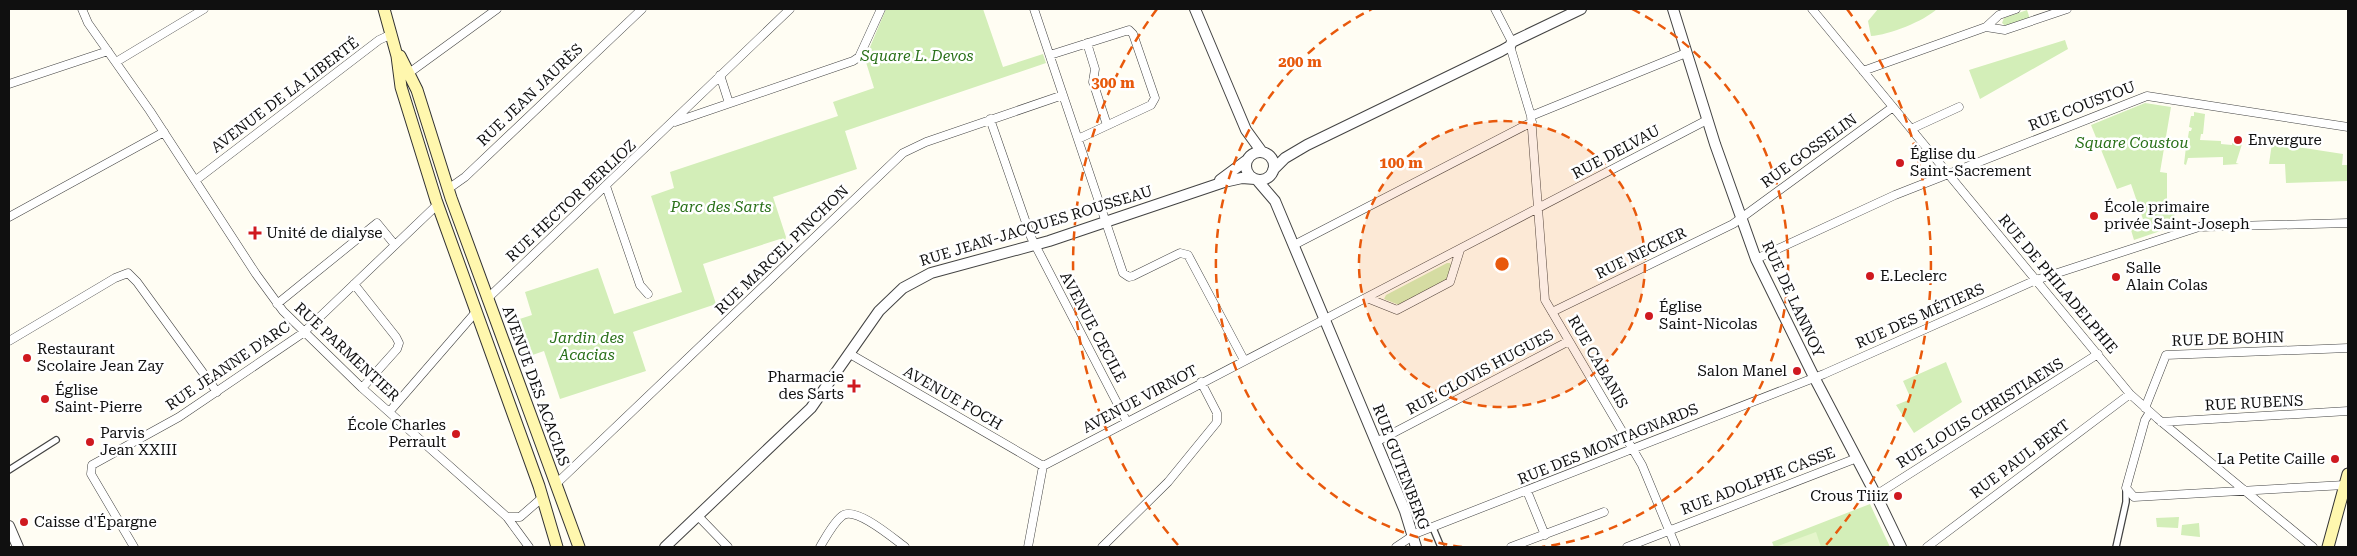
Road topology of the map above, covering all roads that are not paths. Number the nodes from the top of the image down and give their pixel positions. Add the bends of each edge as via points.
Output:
1 (82, 9) edge
2 (204, 9) edge
3 (384, 9) edge
4 (497, 9) edge
5 (642, 9) edge
6 (790, 9) edge
7 (881, 9) edge
8 (1034, 9) edge
9 (1195, 9) edge
10 (1495, 9) edge
11 (1581, 9) edge
12 (1673, 9) edge
13 (1812, 9) edge
14 (2016, 9) edge
15 (2067, 9) edge
16 (1986, 27) junction
17 (392, 34) junction
18 (1088, 43) junction
19 (1511, 44) junction
20 (108, 51) junction
21 (1686, 53) junction
22 (1050, 55) junction
23 (116, 62) junction
24 (1863, 70) junction
25 (409, 73) junction
26 (720, 75) junction
27 (9, 84) edge
28 (1063, 95) junction
29 (729, 103) junction
30 (1959, 106) dead end
31 (1893, 107) junction
32 (990, 119) junction
33 (1531, 119) junction
34 (1707, 120) junction
35 (673, 122) junction
36 (1108, 125) junction
37 (2348, 126) edge
38 (1246, 130) junction
39 (1911, 130) junction
40 (164, 132) junction
41 (1078, 139) junction
42 (1307, 145) junction
43 (1263, 153) junction
44 (1248, 159) junction
45 (1272, 173) junction
46 (1948, 173) junction
47 (196, 180) junction
48 (1256, 180) junction
49 (606, 186) junction
50 (1202, 190) junction
51 (450, 193) junction
52 (1275, 200) junction
53 (437, 204) junction
54 (1538, 208) junction
55 (9, 217) edge
56 (1741, 218) junction
57 (1106, 222) junction
58 (2348, 223) edge
59 (396, 245) junction
60 (1035, 245) junction
61 (1294, 245) junction
62 (1460, 250) junction
63 (1756, 259) junction
64 (2036, 280) junction
65 (354, 284) junction
66 (648, 294) dead end
67 (487, 298) junction
68 (1367, 298) junction
69 (277, 304) junction
70 (1552, 312) junction
71 (475, 313) junction
72 (1325, 319) junction
73 (303, 332) junction
74 (9, 341) edge
75 (1569, 341) junction
76 (2348, 348) edge
77 (850, 354) junction
78 (2098, 354) junction
79 (1244, 360) junction
80 (1814, 377) junction
81 (1201, 382) junction
82 (362, 388) junction
83 (217, 392) junction
84 (2130, 394) junction
85 (2148, 410) junction
86 (390, 411) junction
87 (2348, 411) edge
88 (1128, 422) junction
89 (2161, 422) junction
90 (56, 440) dead end
91 (1376, 442) junction
92 (1632, 449) junction
93 (1857, 458) junction
94 (1043, 466) junction
95 (9, 470) edge
96 (2348, 474) edge
97 (556, 484) junction
98 (2345, 485) junction
99 (2126, 488) junction
100 (1527, 491) junction
101 (2244, 491) junction
102 (1876, 495) junction
103 (543, 497) junction
104 (1604, 512) dead end
105 (698, 516) junction
106 (507, 517) junction
107 (9, 526) edge
108 (1432, 528) junction
109 (1669, 531) junction
110 (1413, 535) junction
111 (1544, 535) junction
112 (18, 547) edge
113 (134, 547) edge
114 (529, 547) edge
115 (557, 547) edge
116 (579, 547) edge
117 (665, 547) edge
118 (728, 547) edge
119 (820, 547) edge
120 (905, 547) edge
121 (1028, 547) edge
122 (1102, 547) edge
123 (1396, 547) edge
124 (1416, 547) edge
125 (1440, 547) edge
126 (1511, 547) edge
127 (1627, 547) edge
128 (1676, 547) edge
129 (1901, 547) edge
130 (1927, 547) edge
131 (2116, 547) edge
132 (2314, 547) edge
133 (2328, 547) edge

1 - 20 street, RUE PARMENTIER
2 - 23 street
3 - 17 main road
4 - 25 street
5 - 51 street, RUE JEAN JAURÈS
6 - 26 street, RUE HECTOR BERLIOZ
7 - 29 street, RUE HECTOR BERLIOZ via 857,59
8 - 22 street
9 - 38 street
10 - 19 street
11 - 19 street
12 - 21 street, RUE DE LANNOY
13 - 24 street, RUE DE PHILADELPHIE
14 - 16 street via 1999,15
15 - 16 street via 2005,30
16 - 24 street
17 - 25 main road, AVENUE DES ACACIAS
17 - 47 street, AVENUE DE LA LIBERTÉ via 379,40
17 - 53 main road via 401,87
18 - 22 street
18 - 36 street via 1095,69 1093,82
18 - 36 street via 1126,30 1132,32 1155,98 1151,105
19 - 33 street
19 - 42 street
20 - 23 street, RUE PARMENTIER
20 - 27 street
21 - 33 street
21 - 34 street, RUE DE LANNOY
22 - 28 street
23 - 40 street, RUE PARMENTIER
24 - 31 street, RUE DE PHILADELPHIE
25 - 51 main road, AVENUE DES ACACIAS
26 - 29 street
26 - 35 street, RUE HECTOR BERLIOZ
28 - 32 street, RUE MARCEL PINCHON
28 - 41 street
29 - 35 street, RUE HECTOR BERLIOZ
30 - 39 street
31 - 39 street, RUE DE PHILADELPHIE
31 - 56 street, RUE GOSSELIN
32 - 60 street, AVENUE CECILE
32 - 97 street, RUE MARCEL PINCHON via 903,153
33 - 54 street
33 - 61 street
34 - 54 street, RUE DELVAU
34 - 56 street, RUE DE LANNOY
35 - 49 street, RUE HECTOR BERLIOZ
36 - 41 street
37 - 46 street, RUE COUSTOU via 2147,96
38 - 43 street
38 - 44 street
39 - 46 street, RUE DE PHILADELPHIE
40 - 47 street, RUE PARMENTIER
40 - 55 street
41 - 57 street
42 - 43 street via 1273,154
42 - 45 street via 1285,158
43 - 44 street via 1254,153
43 - 45 street via 1273,161
44 - 48 street via 1247,173
44 - 50 street, RUE JEAN-JACQUES ROUSSEAU via 1232,173
45 - 48 street via 1265,179
45 - 52 street
46 - 63 street, RUE COUSTOU
46 - 64 street, RUE DE PHILADELPHIE
47 - 69 street, RUE PARMENTIER
48 - 50 street, RUE JEAN-JACQUES ROUSSEAU via 1238,179
48 - 52 street
49 - 66 street via 640,285
49 - 67 street, RUE HECTOR BERLIOZ
50 - 57 street, RUE JEAN-JACQUES ROUSSEAU
51 - 53 main road, RUE JEAN JAURÈS
51 - 67 main road, AVENUE DES ACACIAS
52 - 61 street, RUE GUTENBERG
53 - 59 street, RUE JEAN JAURÈS
53 - 71 main road
54 - 62 street, RUE DELVAU
54 - 70 street, RUE CABANIS via 1545,300
56 - 63 street, RUE DE LANNOY
56 - 70 street, RUE NECKER
57 - 60 street, RUE JEAN-JACQUES ROUSSEAU
57 - 79 street via 1126,276 1137,275 1180,253 1188,254
58 - 64 street, RUE DES MÉTIERS via 2194,228
59 - 65 street, RUE JEAN JAURÈS
59 - 69 street via 377,223
60 - 77 street, RUE JEAN-JACQUES ROUSSEAU via 931,273 911,283 884,304
60 - 88 street, AVENUE CECILE
61 - 72 street, RUE GUTENBERG
62 - 68 street, AVENUE VIRNOT
62 - 68 street via 1450,282 1398,310
63 - 80 street, RUE DE LANNOY
64 - 78 street, RUE DE PHILADELPHIE
64 - 80 street, RUE DES MÉTIERS
65 - 73 street, RUE JEAN JAURÈS
65 - 82 street via 399,343
67 - 71 main road, AVENUE DES ACACIAS
67 - 97 main road, AVENUE DES ACACIAS
68 - 72 street, AVENUE VIRNOT
69 - 73 street, RUE PARMENTIER
70 - 75 street, RUE CABANIS
71 - 86 street
71 - 103 main road
72 - 79 street, AVENUE VIRNOT
72 - 91 street, RUE GUTENBERG
73 - 82 street, RUE PARMENTIER
73 - 83 street, RUE JEANNE D'ARC
74 - 83 street via 128,273
75 - 91 street, RUE CLOVIS HUGUES
75 - 92 street, RUE CABANIS
76 - 85 street, RUE DE BOHIN via 2166,355
77 - 94 street, AVENUE FOCH
77 - 105 street, RUE JEAN-JACQUES ROUSSEAU via 811,408
78 - 84 street, RUE DE PHILADELPHIE
78 - 102 street, RUE LOUIS CHRISTIAENS
79 - 81 street, AVENUE VIRNOT
80 - 92 street, RUE DES MONTAGNARDS
80 - 93 street, RUE DE LANNOY
81 - 88 street, AVENUE VIRNOT
81 - 122 street via 1217,413 1217,422 1168,482
82 - 86 street, RUE PARMENTIER
83 - 113 street, RUE JEANNE D'ARC via 175,420 90,467
84 - 85 street, RUE DE PHILADELPHIE
84 - 130 street, RUE PAUL BERT
85 - 89 street, RUE DE PHILADELPHIE
85 - 99 street
86 - 106 street, RUE PARMENTIER
87 - 89 street, RUE RUBENS
88 - 94 street, AVENUE VIRNOT
89 - 101 street, RUE DE PHILADELPHIE
90 - 95 street
91 - 110 street, RUE GUTENBERG
92 - 100 street, RUE DES MONTAGNARDS
92 - 109 street, RUE CABANIS
93 - 102 street, RUE DE LANNOY
93 - 109 street, RUE ADOLPHE CASSE
94 - 121 street
96 - 98 main road
97 - 103 main road, AVENUE DES ACACIAS
97 - 116 main road, AVENUE DES ACACIAS
98 - 101 street
98 - 133 main road
99 - 101 street via 2134,498
99 - 131 street
100 - 108 street, RUE DES MONTAGNARDS
100 - 111 street
101 - 132 street, RUE DE PHILADELPHIE
102 - 129 street, RUE DE LANNOY
103 - 106 street via 520,517
103 - 115 main road
104 - 111 street
105 - 117 street, RUE JEAN-JACQUES ROUSSEAU
105 - 118 street
106 - 114 street, RUE PARMENTIER
107 - 112 street
108 - 110 street, RUE DES MONTAGNARDS
108 - 125 street, RUE GUTENBERG
109 - 127 street, RUE ADOLPHE CASSE
109 - 128 street, RUE CABANIS
110 - 123 street, RUE DES MONTAGNARDS
110 - 124 street, RUE GUTENBERG
111 - 126 street
119 - 120 street via 841,516 849,513 859,515

